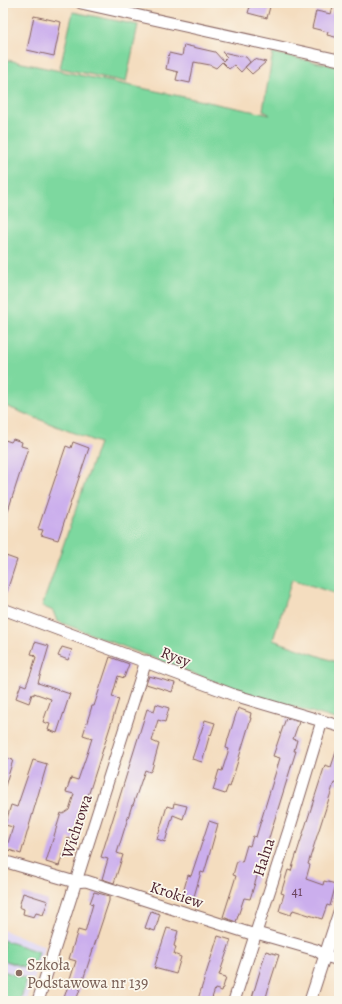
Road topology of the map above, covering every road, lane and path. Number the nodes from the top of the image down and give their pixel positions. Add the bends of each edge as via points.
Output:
1 (81, 3) edge
2 (339, 60) edge
3 (3, 609) edge
4 (146, 661) junction
5 (322, 722) junction
6 (339, 726) edge
7 (3, 861) edge
8 (75, 882) junction
9 (339, 912) edge
10 (255, 935) junction
11 (325, 956) junction
12 (339, 960) edge
13 (38, 1001) edge
14 (234, 1001) edge
15 (310, 1001) edge

1 - 2 street
3 - 4 street, Rysy
4 - 5 street, Rysy via 234,694
4 - 8 street, Wichrowa
5 - 6 street, Rysy
5 - 10 street, Halna
7 - 8 street, Krokiew
8 - 10 street, Krokiew via 86,882
8 - 13 street, Wichrowa
9 - 11 street
10 - 11 street, Krokiew via 260,934 316,950
10 - 14 street, Halna
11 - 12 street, Krokiew
11 - 15 street

